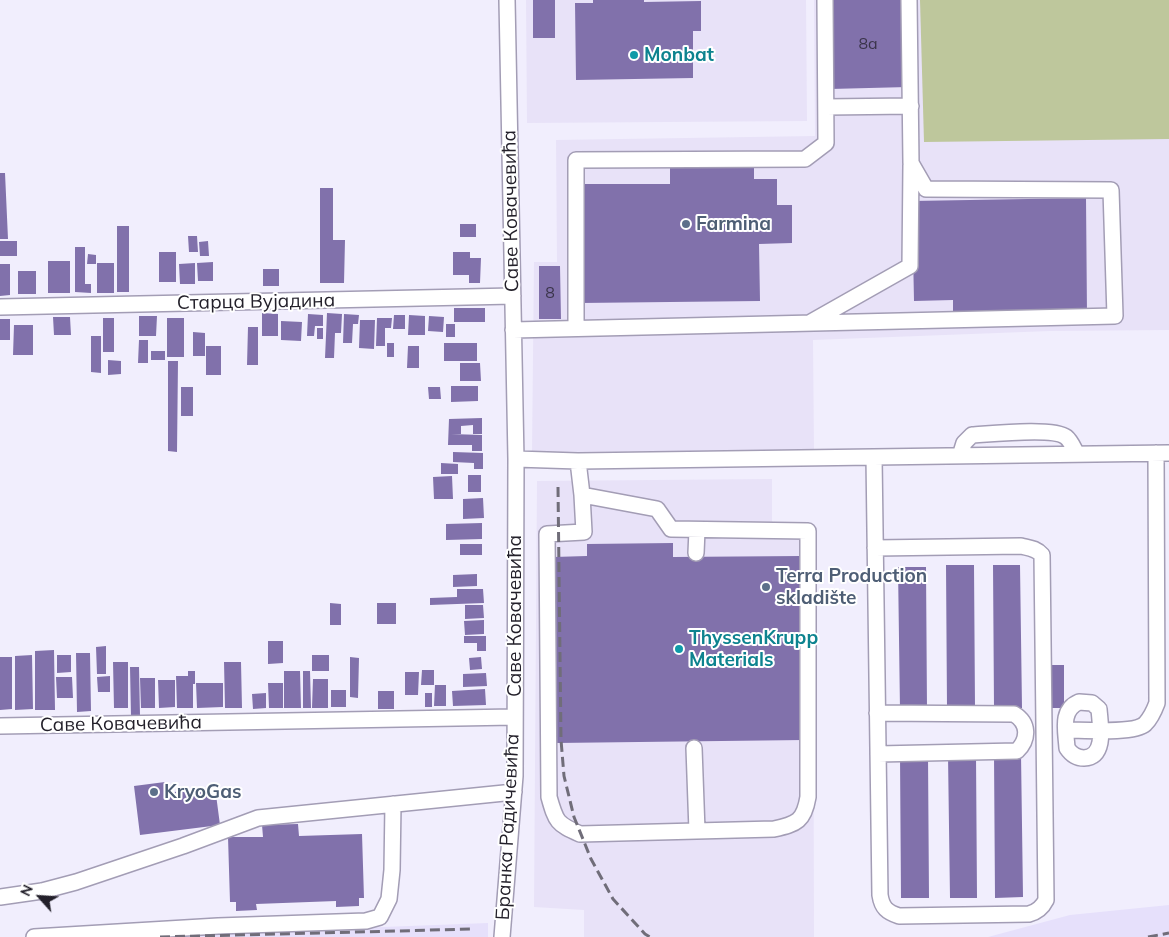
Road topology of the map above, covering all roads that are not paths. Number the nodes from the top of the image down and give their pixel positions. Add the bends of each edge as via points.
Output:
1 (507, 0) edge
2 (825, 0) edge
3 (909, 0) edge
4 (910, 106) junction
5 (826, 107) junction
6 (911, 163) junction
7 (513, 296) junction
8 (0, 307) edge
9 (810, 323) junction
10 (576, 328) junction
11 (514, 330) junction
12 (1162, 453) edge
13 (1077, 454) junction
14 (960, 456) junction
15 (874, 457) junction
16 (516, 460) junction
17 (578, 461) junction
18 (582, 495) junction
19 (696, 530) junction
20 (875, 548) junction
21 (696, 553) dead end
22 (877, 713) junction
23 (514, 717) junction
24 (0, 726) edge
25 (1066, 730) junction
26 (1100, 730) junction
27 (694, 748) dead end
28 (878, 754) junction
29 (514, 792) junction
30 (393, 804) junction
31 (697, 831) junction
32 (0, 897) edge
33 (34, 937) edge
34 (502, 937) edge

1 - 7 street, Саве Ковачевића
2 - 5 street
3 - 4 street
4 - 5 street
4 - 6 street
5 - 10 street via 826,143 806,159 576,160
6 - 9 street via 910,266
6 - 9 street via 926,189 1111,190 1115,316
7 - 8 street, Старца Вујадина
7 - 11 street, Саве Ковачевића
9 - 10 street
10 - 11 street
11 - 16 street, Саве Ковачевића
12 - 13 street
12 - 26 street via 1157,703 1144,725 1127,730
13 - 14 street
13 - 14 street via 1067,437 1046,432 972,435 964,443
14 - 15 street
15 - 17 street
15 - 20 street
16 - 17 street
16 - 23 street, Саве Ковачевића
17 - 18 street
18 - 19 street via 657,510 671,529
18 - 31 street via 584,532 547,534 549,797 554,816 562,826 580,834
19 - 21 street
19 - 31 street via 808,531 806,811 800,821 774,830
20 - 22 street
20 - 28 street via 1021,546 1042,555 1047,878 1043,906 1029,914 899,916 885,909 880,895
22 - 28 street
22 - 28 street via 1014,714 1023,721 1026,729 1026,737 1017,750
23 - 24 street, Саве Ковачевића
23 - 29 street, Бранка Радичевића
25 - 26 street
25 - 26 street via 1067,748 1082,758 1096,753 1100,746
25 - 26 street via 1066,713 1079,702 1086,702 1099,709
27 - 31 street
29 - 30 street
29 - 34 street, Бранка Радичевића
30 - 32 street via 258,818 76,882
30 - 33 street via 389,899 380,918

